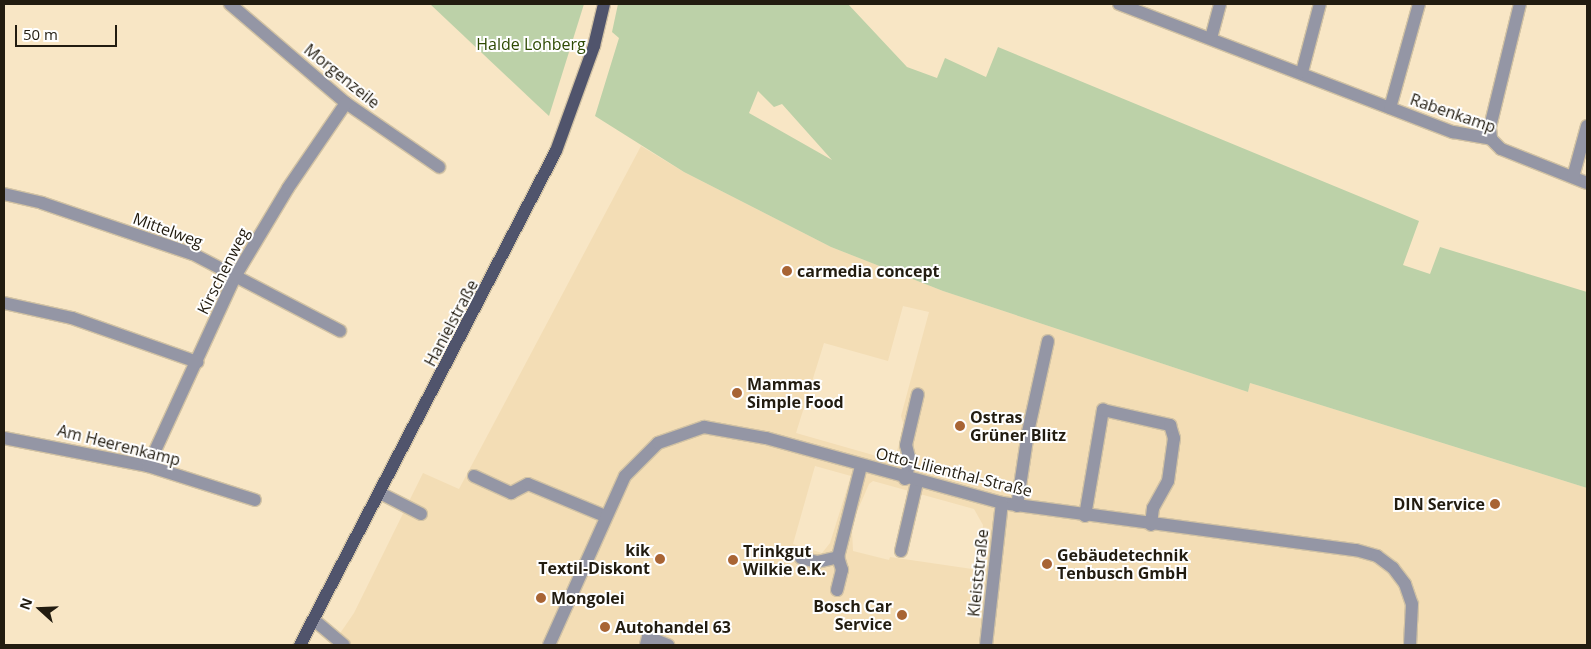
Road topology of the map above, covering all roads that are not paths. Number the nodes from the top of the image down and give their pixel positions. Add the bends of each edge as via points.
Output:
1 (230, 4) edge
2 (604, 4) edge
3 (1220, 4) edge
4 (1320, 4) edge
5 (1419, 4) edge
6 (1520, 4) edge
7 (1126, 5) edge
8 (1211, 38) junction
9 (1302, 72) junction
10 (346, 103) junction
11 (1390, 108) junction
12 (1587, 126) edge
13 (1491, 139) junction
14 (439, 168) dead end
15 (1573, 178) junction
16 (1587, 183) edge
17 (4, 194) edge
18 (236, 275) junction
19 (4, 303) edge
20 (340, 331) dead end
21 (1048, 341) dead end
22 (197, 362) junction
23 (918, 394) dead end
24 (4, 438) edge
25 (148, 466) junction
26 (861, 466) junction
27 (474, 476) dead end
28 (911, 480) junction
29 (380, 493) junction
30 (255, 500) dead end
31 (1002, 504) junction
32 (1017, 506) junction
33 (421, 514) dead end
34 (605, 516) junction
35 (1085, 516) junction
36 (1151, 525) junction
37 (902, 551) dead end
38 (838, 557) junction
39 (801, 558) dead end
40 (836, 590) dead end
41 (314, 620) junction
42 (302, 645) edge
43 (344, 645) edge
44 (549, 645) edge
45 (646, 645) edge
46 (668, 645) edge
47 (986, 645) edge
48 (1410, 645) edge

1 - 10 street, Morgenzeile
2 - 29 main road, Hanielstraße via 591,54 556,151
3 - 8 street
4 - 9 street
5 - 11 street, Rabenkamp
6 - 13 street via 1490,127
7 - 8 street, Rabenkamp
8 - 9 street, Rabenkamp
9 - 11 street, Rabenkamp
10 - 14 street, Morgenzeile
10 - 18 street, Kirschenweg via 288,188
11 - 13 street, Rabenkamp via 1452,132
12 - 15 street
13 - 15 street, Rabenkamp via 1501,149
15 - 16 street, Rabenkamp
17 - 18 street, Mittelweg via 42,203 193,254
18 - 20 street, Mittelweg
18 - 22 street, Kirschenweg
19 - 22 street via 72,318
21 - 32 street via 1028,432
22 - 25 street, Kirschenweg
23 - 28 street via 906,446
24 - 25 street, Am Heerenkamp
25 - 30 street, Am Heerenkamp
26 - 28 street, Otto-Lilienthal-Straße
26 - 34 street, Otto-Lilienthal-Straße via 728,430 704,427 674,429 641,457 625,476
26 - 38 street
27 - 34 street via 511,493 528,484
28 - 31 street, Otto-Lilienthal-Straße
28 - 37 street
29 - 33 street
29 - 41 main road, Hanielstraße
31 - 32 street, Otto-Lilienthal-Straße
31 - 47 street, Kleiststraße
32 - 35 street, Otto-Lilienthal-Straße
34 - 44 street, Otto-Lilienthal-Straße
35 - 36 street, Otto-Lilienthal-Straße
35 - 36 street via 1103,410 1170,425 1174,438 1168,481 1152,508
36 - 48 street, Otto-Lilienthal-Straße via 1356,550 1377,556 1393,568 1405,584 1412,604
38 - 39 street via 817,562
38 - 40 street via 842,570
41 - 42 main road, Hanielstraße
41 - 43 street
45 - 46 street via 648,637

